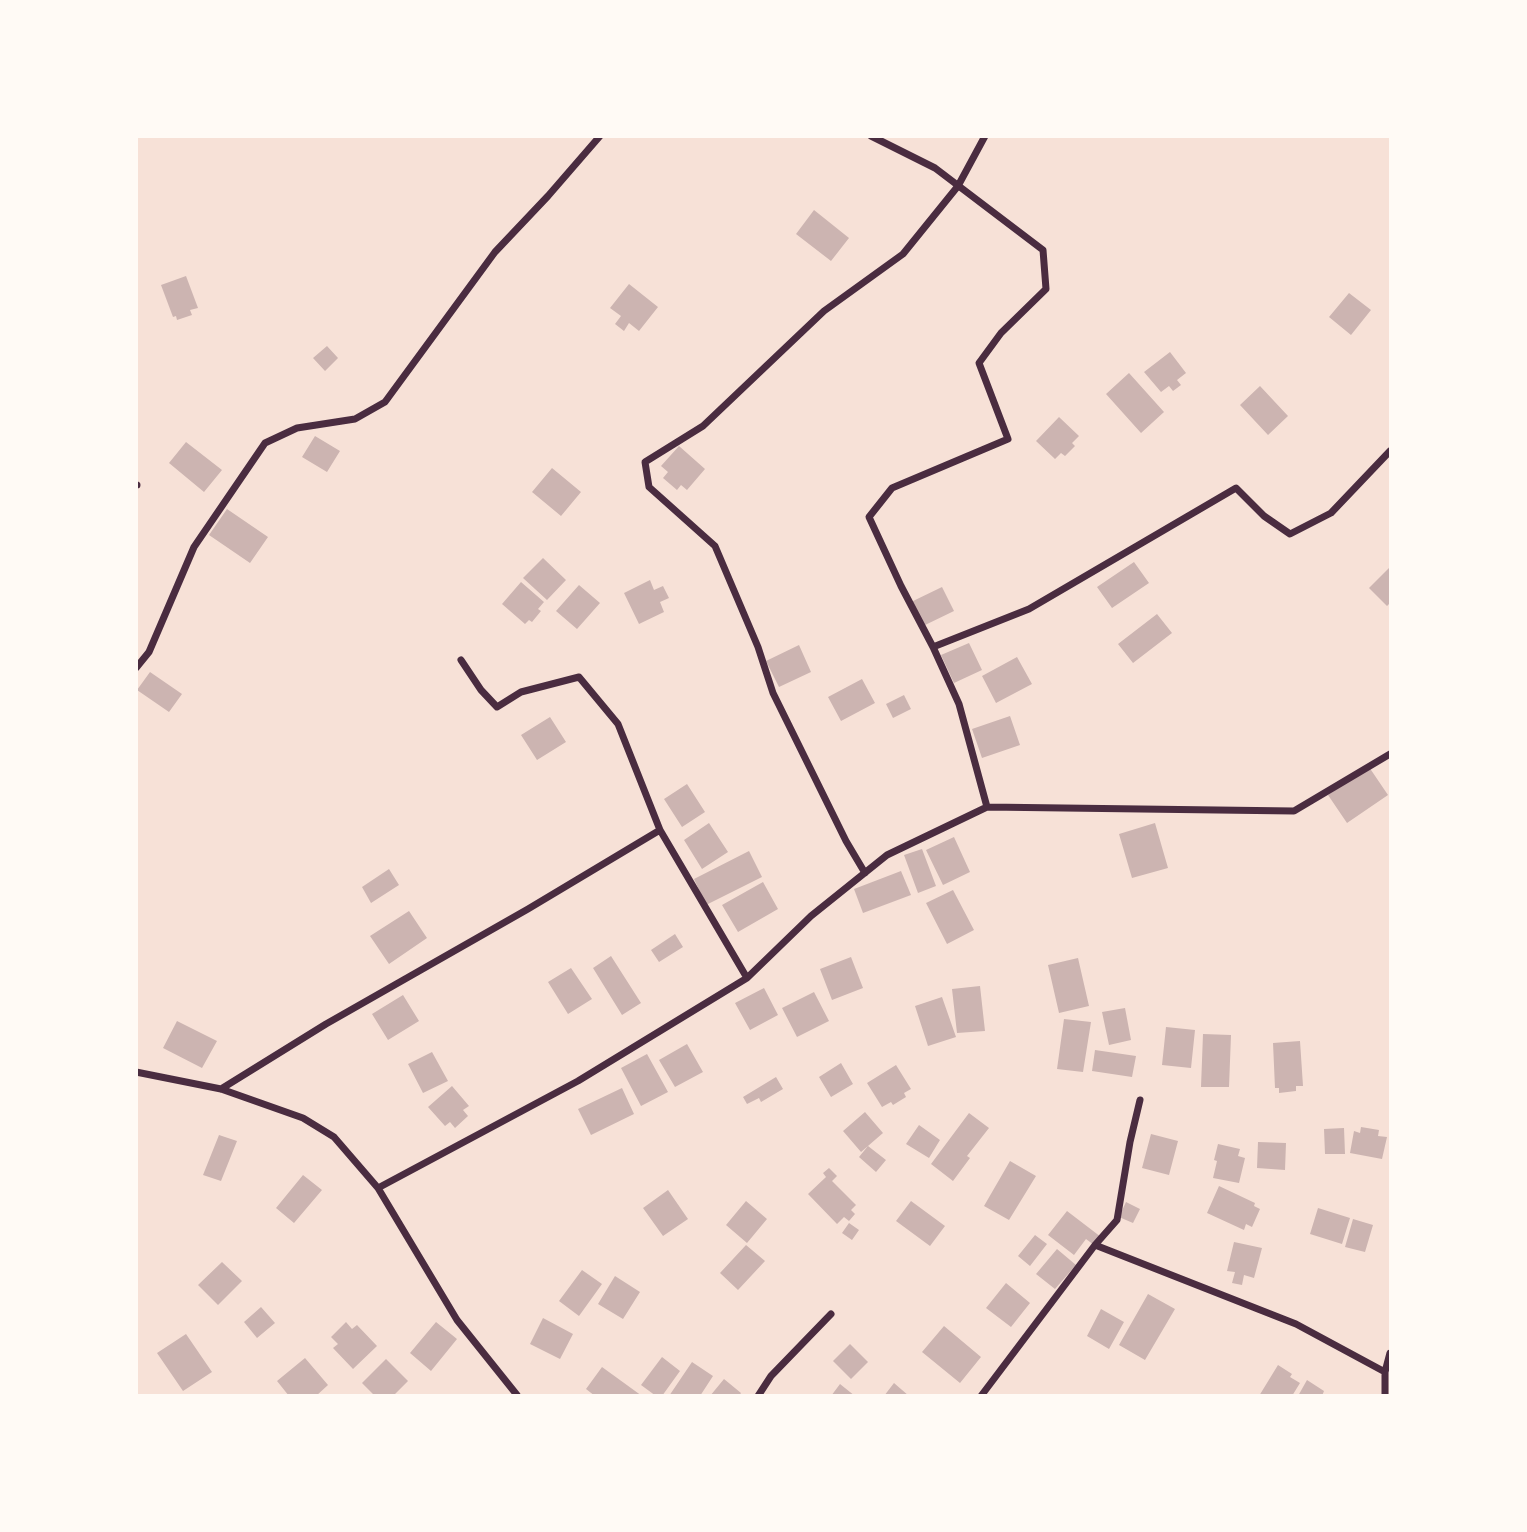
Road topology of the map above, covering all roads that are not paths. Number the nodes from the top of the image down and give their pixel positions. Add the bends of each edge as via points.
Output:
1 (600, 136) edge
2 (871, 136) edge
3 (985, 136) edge
4 (958, 186) junction
5 (1391, 451) edge
6 (933, 647) junction
7 (461, 660) dead end
8 (136, 668) edge
9 (1391, 754) edge
10 (987, 807) junction
11 (660, 830) junction
12 (865, 873) junction
13 (747, 978) junction
14 (136, 1072) edge
15 (222, 1089) junction
16 (1140, 1100) dead end
17 (378, 1188) junction
18 (1095, 1245) junction
19 (831, 1314) dead end
20 (1391, 1353) edge
21 (1385, 1372) junction
22 (517, 1395) edge
23 (758, 1395) edge
24 (981, 1395) edge
25 (1385, 1395) edge

1 - 8 street via 495,252 385,402 355,419 298,428 265,443 194,547 149,652
2 - 4 street via 935,168
3 - 4 street
4 - 6 street via 1043,250 1046,289 1001,333 979,363 1008,439 892,488 869,517
4 - 12 street via 903,254 824,311 703,426 645,462 649,487 715,547 773,693
5 - 6 street via 1331,513 1290,534 1236,488 1029,608
6 - 10 street via 958,704
7 - 11 street via 497,707 521,692 579,677 618,724
9 - 10 street via 1294,811
10 - 12 street via 887,855
11 - 13 street
11 - 15 street
12 - 13 street via 811,916
13 - 17 street via 578,1081
14 - 15 street
15 - 17 street via 303,1118 334,1137
16 - 18 street via 1117,1220
17 - 22 street via 457,1320
18 - 21 street via 1296,1324
18 - 24 street
19 - 23 street
20 - 21 street
21 - 25 street

